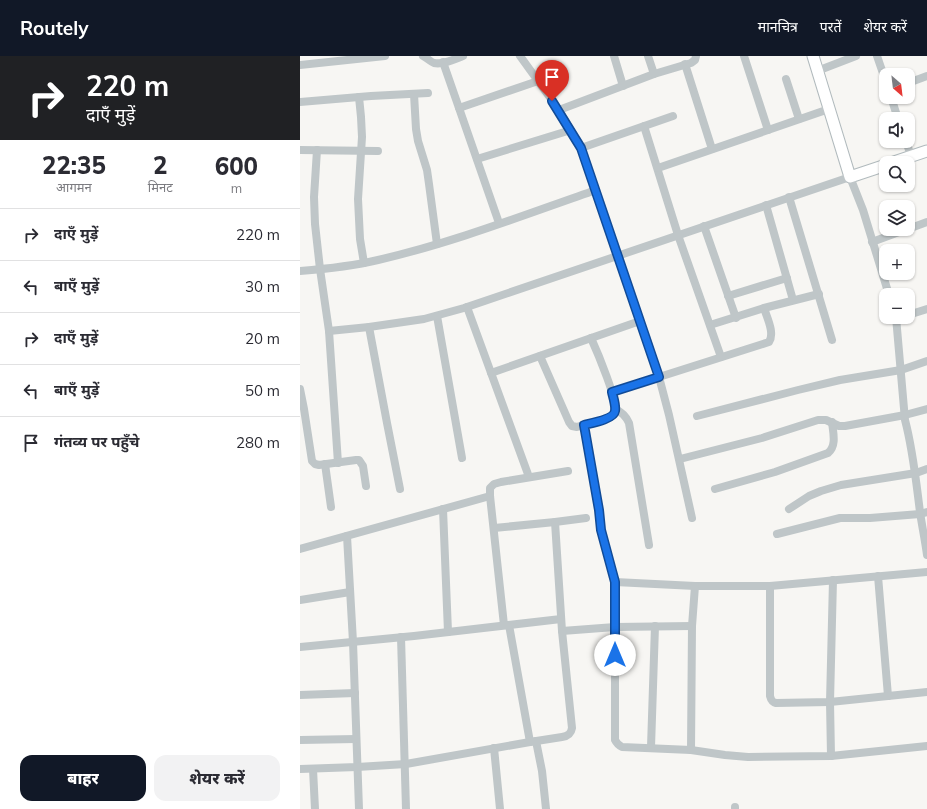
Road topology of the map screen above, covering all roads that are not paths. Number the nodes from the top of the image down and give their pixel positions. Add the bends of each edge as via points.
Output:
1 (385, 56) edge
2 (423, 56) edge
3 (463, 56) edge
4 (520, 56) edge
5 (614, 56) edge
6 (648, 56) edge
7 (696, 56) edge
8 (744, 56) edge
9 (813, 56) edge
10 (856, 56) edge
11 (877, 56) edge
12 (443, 62) junction
13 (686, 64) junction
14 (300, 65) edge
15 (881, 68) edge
16 (817, 71) junction
17 (654, 74) junction
18 (927, 76) edge
19 (786, 79) dead end
20 (915, 80) edge
21 (538, 81) junction
22 (623, 86) junction
23 (428, 93) dead end
24 (414, 94) junction
25 (359, 97) junction
26 (300, 102) edge
27 (459, 108) junction
28 (829, 109) junction
29 (559, 110) junction
30 (673, 116) dead end
31 (799, 119) junction
32 (644, 126) junction
33 (570, 130) junction
34 (768, 130) junction
35 (581, 148) junction
36 (908, 148) edge
37 (712, 149) junction
38 (300, 150) edge
39 (317, 150) junction
40 (361, 150) junction
41 (378, 150) dead end
42 (927, 151) edge
43 (911, 156) joint
44 (476, 159) junction
45 (879, 167) edge
46 (658, 168) junction
47 (850, 177) junction
48 (596, 190) junction
49 (789, 197) junction
50 (766, 206) junction
51 (927, 222) edge
52 (499, 223) junction
53 (704, 226) junction
54 (915, 226) edge
55 (678, 235) junction
56 (889, 236) edge
57 (872, 242) junction
58 (437, 244) junction
59 (618, 256) junction
60 (364, 263) junction
61 (320, 270) junction
62 (300, 271) edge
63 (787, 278) junction
64 (887, 288) edge
65 (819, 294) junction
66 (728, 296) junction
67 (793, 300) junction
68 (467, 307) junction
69 (764, 308) junction
70 (927, 309) edge
71 (915, 313) edge
72 (437, 316) junction
73 (736, 318) junction
74 (640, 320) junction
75 (897, 324) edge
76 (710, 325) junction
77 (369, 327) junction
78 (329, 331) junction
79 (591, 338) junction
80 (832, 340) dead end
81 (540, 356) junction
82 (721, 357) junction
83 (927, 361) edge
84 (901, 370) junction
85 (491, 373) junction
86 (659, 377) junction
87 (300, 389) edge
88 (612, 392) junction
89 (616, 409) junction
90 (927, 409) edge
91 (905, 415) junction
92 (697, 416) dead end
93 (832, 422) junction
94 (584, 425) junction
95 (462, 458) dead end
96 (680, 459) junction
97 (338, 463) junction
98 (325, 464) junction
99 (927, 469) edge
100 (568, 471) dead end
101 (916, 473) junction
102 (529, 477) junction
103 (366, 486) dead end
104 (400, 489) dead end
105 (716, 489) dead end
106 (490, 496) junction
107 (331, 507) dead end
108 (443, 509) junction
109 (789, 509) dead end
110 (924, 513) edge
111 (586, 518) dead end
112 (692, 518) dead end
113 (555, 522) junction
114 (494, 528) junction
115 (777, 534) dead end
116 (347, 536) junction
117 (649, 545) dead end
118 (300, 549) edge
119 (927, 555) edge
120 (927, 572) edge
121 (878, 576) junction
122 (833, 580) junction
123 (615, 582) junction
124 (695, 586) junction
125 (770, 586) junction
126 (350, 592) junction
127 (300, 600) edge
128 (561, 619) junction
129 (506, 625) junction
130 (615, 626) junction
131 (655, 626) junction
132 (692, 626) junction
133 (562, 630) junction
134 (448, 632) junction
135 (401, 638) junction
136 (353, 642) junction
137 (300, 647) edge
138 (927, 692) edge
139 (355, 693) junction
140 (300, 695) edge
141 (888, 696) junction
142 (830, 702) junction
143 (356, 739) junction
144 (300, 740) edge
145 (533, 741) junction
146 (927, 746) edge
147 (651, 747) junction
148 (494, 748) junction
149 (691, 750) junction
150 (831, 756) junction
151 (406, 764) junction
152 (357, 767) junction
153 (313, 768) junction
154 (300, 769) edge
155 (315, 809) edge
156 (359, 809) edge
157 (406, 809) edge
158 (500, 809) edge
159 (546, 809) edge

1 - 14 street
2 - 12 street via 436,63
3 - 12 street
4 - 21 street
5 - 22 street
6 - 17 street
7 - 13 street via 695,60
8 - 34 street
9 - 16 street
10 - 16 street
11 - 15 street
12 - 27 street
13 - 17 street
13 - 37 street
16 - 28 street
17 - 22 street
18 - 20 street
19 - 31 street
21 - 27 street
21 - 29 street
22 - 29 street
23 - 24 street
24 - 25 street
24 - 58 street via 416,129 427,170
25 - 26 street
25 - 40 street
27 - 44 street
28 - 31 street
28 - 47 street
29 - 33 street
30 - 32 street
31 - 34 street
32 - 35 street
32 - 46 street
33 - 35 street
33 - 44 street
34 - 37 street
35 - 48 street
36 - 43 street
37 - 46 street
38 - 39 street
39 - 40 street
39 - 61 street via 314,197
40 - 41 street
40 - 60 street via 358,199
42 - 43 street
44 - 52 street
45 - 47 street
46 - 55 street
47 - 49 street
47 - 57 street
48 - 52 street
48 - 59 street
49 - 50 street
49 - 65 street
50 - 53 street
50 - 63 street
51 - 54 street
52 - 58 street
53 - 55 street
53 - 66 street
55 - 59 street
55 - 76 street
56 - 57 street
57 - 64 street
58 - 60 street
59 - 68 street
59 - 74 street
60 - 61 street
61 - 62 street
61 - 78 street
63 - 66 street
63 - 67 street
65 - 67 street
65 - 80 street
66 - 73 street
67 - 69 street
68 - 72 street
68 - 85 street
69 - 73 street
69 - 82 street via 772,333 769,342
70 - 71 street
72 - 77 street
72 - 95 street
73 - 76 street
74 - 79 street
74 - 86 street
75 - 84 street
76 - 82 street
77 - 78 street
77 - 104 street
78 - 97 street
79 - 81 street
79 - 88 street
81 - 85 street
81 - 94 street via 569,422 572,426
82 - 86 street
83 - 84 street
84 - 91 street
84 - 92 street via 833,382
85 - 102 street
86 - 88 street
86 - 96 street
87 - 98 street via 312,461 319,465
88 - 89 street
89 - 94 street via 610,418
89 - 117 street via 629,423
90 - 91 street
91 - 93 street via 846,426
91 - 101 street
93 - 96 street via 818,420 762,438
93 - 105 street via 834,446 828,453
94 - 123 street via 601,530
96 - 112 street
97 - 98 street
97 - 103 street via 359,460 363,466
98 - 107 street
99 - 101 street
100 - 102 street
101 - 109 street via 841,485 809,496
101 - 110 street
102 - 106 street via 494,484 490,488
106 - 108 street
106 - 114 street
108 - 116 street
108 - 134 street
110 - 115 street via 840,518
110 - 119 street
111 - 113 street
113 - 114 street
113 - 128 street
114 - 129 street
116 - 118 street
116 - 126 street
120 - 121 street
121 - 122 street
121 - 141 street
122 - 125 street
122 - 142 street
123 - 124 street
123 - 130 street
124 - 125 street
124 - 132 street
125 - 142 street via 771,700 776,704
126 - 127 street
126 - 136 street
128 - 129 street
128 - 133 street
129 - 134 street
129 - 145 street
130 - 131 street
130 - 133 street
130 - 147 street via 615,740 622,747
131 - 132 street
131 - 147 street
132 - 149 street
133 - 145 street via 571,732 567,736
134 - 135 street
135 - 136 street
135 - 151 street
136 - 137 street
136 - 139 street
138 - 141 street
139 - 140 street
139 - 143 street
141 - 142 street
142 - 150 street
143 - 144 street
143 - 152 street
145 - 148 street
145 - 159 street via 542,771
146 - 150 street
147 - 149 street
148 - 151 street
148 - 158 street
149 - 150 street via 748,757
151 - 152 street
151 - 157 street
152 - 153 street
152 - 156 street
153 - 154 street
153 - 155 street

